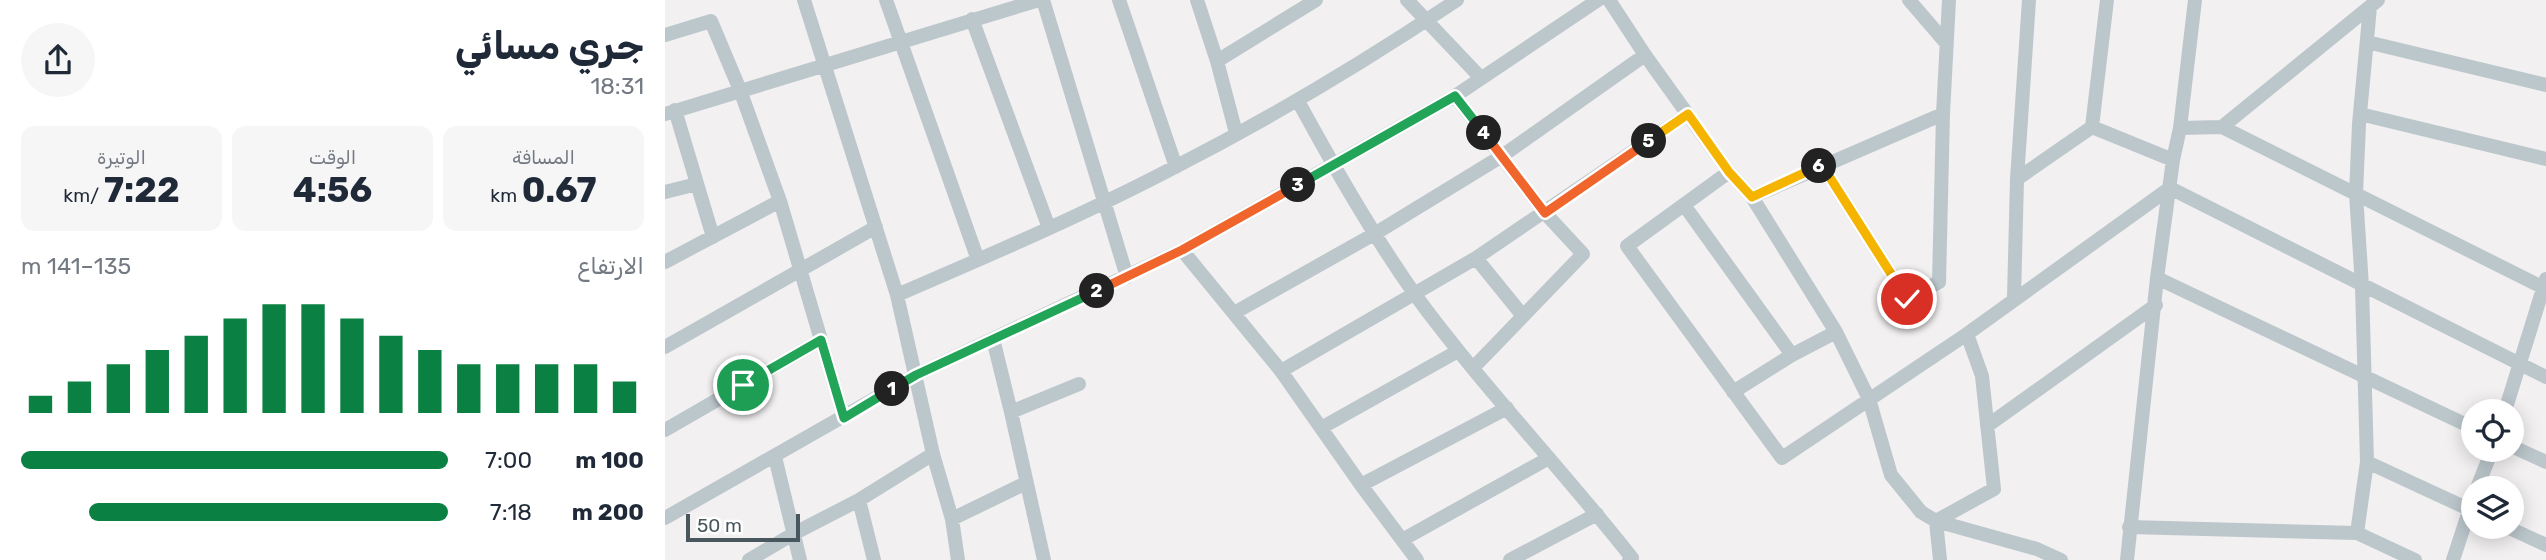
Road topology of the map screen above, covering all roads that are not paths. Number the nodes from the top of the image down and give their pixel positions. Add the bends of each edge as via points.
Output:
1 (804, 0) edge
2 (886, 0) edge
3 (1041, 0) edge
4 (1119, 0) edge
5 (1197, 0) edge
6 (1316, 0) edge
7 (1407, 0) edge
8 (1457, 0) edge
9 (1598, 0) edge
10 (1609, 0) edge
11 (1909, 0) edge
12 (1949, 0) edge
13 (2029, 0) edge
14 (2107, 0) edge
15 (2195, 0) edge
16 (2374, 4) edge
17 (972, 19) junction
18 (1426, 21) junction
19 (665, 35) edge
20 (901, 41) junction
21 (2367, 42) junction
22 (1946, 43) junction
23 (1645, 55) junction
24 (1217, 61) junction
25 (825, 65) junction
26 (1481, 77) junction
27 (2546, 85) edge
28 (740, 90) junction
29 (1455, 96) junction
30 (1298, 101) junction
31 (670, 112) edge
32 (1688, 114) junction
33 (1943, 114) junction
34 (2360, 114) junction
35 (2092, 127) junction
36 (2222, 127) junction
37 (2180, 128) junction
38 (1236, 133) junction
39 (1502, 156) junction
40 (2546, 159) edge
41 (2173, 160) junction
42 (1822, 165) junction
43 (1334, 166) junction
44 (1176, 167) junction
45 (1729, 172) junction
46 (2017, 179) junction
47 (697, 184) junction
48 (2170, 188) junction
49 (665, 192) edge
50 (2356, 194) junction
51 (1752, 197) junction
52 (780, 201) junction
53 (1106, 202) junction
54 (1684, 205) junction
55 (1545, 213) junction
56 (876, 227) junction
57 (1049, 228) junction
58 (1376, 233) junction
59 (713, 237) junction
60 (1182, 250) junction
61 (1476, 258) junction
62 (978, 260) junction
63 (665, 262) edge
64 (801, 270) junction
65 (1127, 277) junction
66 (2157, 278) junction
67 (2545, 285) edge
68 (2362, 286) junction
69 (1415, 294) junction
70 (897, 295) junction
71 (2014, 298) junction
72 (2156, 305) junction
73 (1234, 313) junction
74 (1523, 316) junction
75 (1836, 332) junction
76 (1967, 334) junction
77 (993, 339) junction
78 (821, 340) junction
79 (665, 347) edge
80 (1458, 351) junction
81 (1792, 355) junction
82 (2520, 364) junction
83 (1473, 368) junction
84 (1281, 371) junction
85 (916, 375) junction
86 (2365, 375) junction
87 (2546, 377) edge
88 (1079, 384) dead end
89 (1733, 392) junction
90 (1868, 399) junction
91 (2509, 399) edge
92 (1507, 408) junction
93 (1011, 412) junction
94 (844, 418) junction
95 (2461, 422) edge
96 (1987, 426) junction
97 (1321, 428) junction
98 (665, 430) edge
99 (2524, 452) edge
100 (933, 454) junction
101 (775, 457) junction
102 (1549, 458) junction
103 (2367, 462) junction
104 (2546, 462) edge
105 (1026, 483) junction
106 (1361, 485) junction
107 (859, 499) junction
108 (2461, 503) edge
109 (1597, 514) junction
110 (665, 518) edge
111 (952, 519) junction
112 (1936, 521) junction
113 (2129, 527) junction
114 (795, 533) junction
115 (2357, 533) junction
116 (2524, 535) edge
117 (2461, 536) edge
118 (1402, 540) junction
119 (2546, 545) edge
120 (749, 560) edge
121 (800, 560) edge
122 (874, 560) edge
123 (958, 560) edge
124 (1044, 560) edge
125 (1417, 560) edge
126 (1510, 560) edge
127 (1629, 560) edge
128 (1940, 560) edge
129 (2061, 560) edge
130 (2127, 560) edge
131 (2414, 560) edge
132 (2453, 560) edge

1 - 25 street
2 - 20 street
3 - 17 street
3 - 53 street
4 - 44 street
5 - 24 street
6 - 24 street
7 - 18 street
8 - 18 street
9 - 26 street
10 - 23 street
11 - 22 street
12 - 22 street
13 - 46 street
14 - 35 street
15 - 37 street
16 - 21 street
16 - 36 street
17 - 20 street
17 - 57 street
18 - 26 street
18 - 30 street
19 - 28 street via 711,21
20 - 25 street
20 - 62 street
21 - 27 street
21 - 34 street
22 - 33 street
23 - 32 street
23 - 39 street
24 - 38 street
25 - 28 street
25 - 56 street
26 - 29 street
28 - 31 street
28 - 52 street
29 - 39 street
29 - 43 street
30 - 38 street
30 - 43 street
31 - 47 street
32 - 45 street
32 - 55 street
33 - 42 street
33 - 42 street via 1940,282 1907,299
34 - 40 street
34 - 50 street
35 - 41 street
35 - 46 street
36 - 37 street
36 - 50 street
37 - 41 street
38 - 44 street
39 - 55 street
39 - 58 street
41 - 48 street
42 - 51 street
43 - 58 street
43 - 60 street
44 - 53 street
45 - 51 street
45 - 54 street
46 - 71 street
47 - 49 street
47 - 59 street
48 - 66 street
48 - 68 street
48 - 71 street
50 - 67 street
50 - 68 street
51 - 75 street
52 - 59 street
52 - 64 street
53 - 57 street
53 - 65 street
54 - 81 street
54 - 89 street via 1627,246
55 - 61 street
55 - 74 street via 1583,254
56 - 64 street
56 - 70 street
57 - 62 street
58 - 69 street
58 - 73 street
59 - 63 street
60 - 65 street
60 - 73 street
61 - 69 street
61 - 74 street
62 - 70 street
64 - 78 street
64 - 79 street
65 - 77 street
66 - 72 street
66 - 86 street
67 - 82 street
68 - 82 street
68 - 86 street
69 - 80 street
69 - 84 street
70 - 85 street
71 - 76 street
72 - 96 street
72 - 113 street
73 - 84 street
74 - 83 street
75 - 81 street
75 - 90 street
76 - 90 street
76 - 96 street via 1982,376
77 - 85 street
77 - 93 street
78 - 94 street
78 - 98 street
80 - 83 street
80 - 97 street
81 - 89 street
82 - 87 street
82 - 91 street
83 - 92 street
84 - 97 street
85 - 94 street
85 - 100 street
86 - 95 street
86 - 103 street
88 - 93 street
89 - 90 street via 1782,458
90 - 112 street via 1891,475 1921,512
92 - 102 street
92 - 106 street
93 - 105 street
94 - 101 street
96 - 112 street via 1994,489
97 - 106 street
99 - 104 street
100 - 107 street
100 - 111 street
101 - 110 street
101 - 114 street
102 - 109 street
102 - 118 street
103 - 108 street
103 - 115 street
105 - 111 street
105 - 124 street
106 - 118 street
107 - 114 street
107 - 122 street
109 - 126 street
109 - 127 street via 1632,558
111 - 123 street
112 - 128 street
112 - 129 street
113 - 115 street
113 - 130 street
114 - 120 street
114 - 121 street
115 - 131 street
116 - 119 street
117 - 132 street
118 - 125 street

